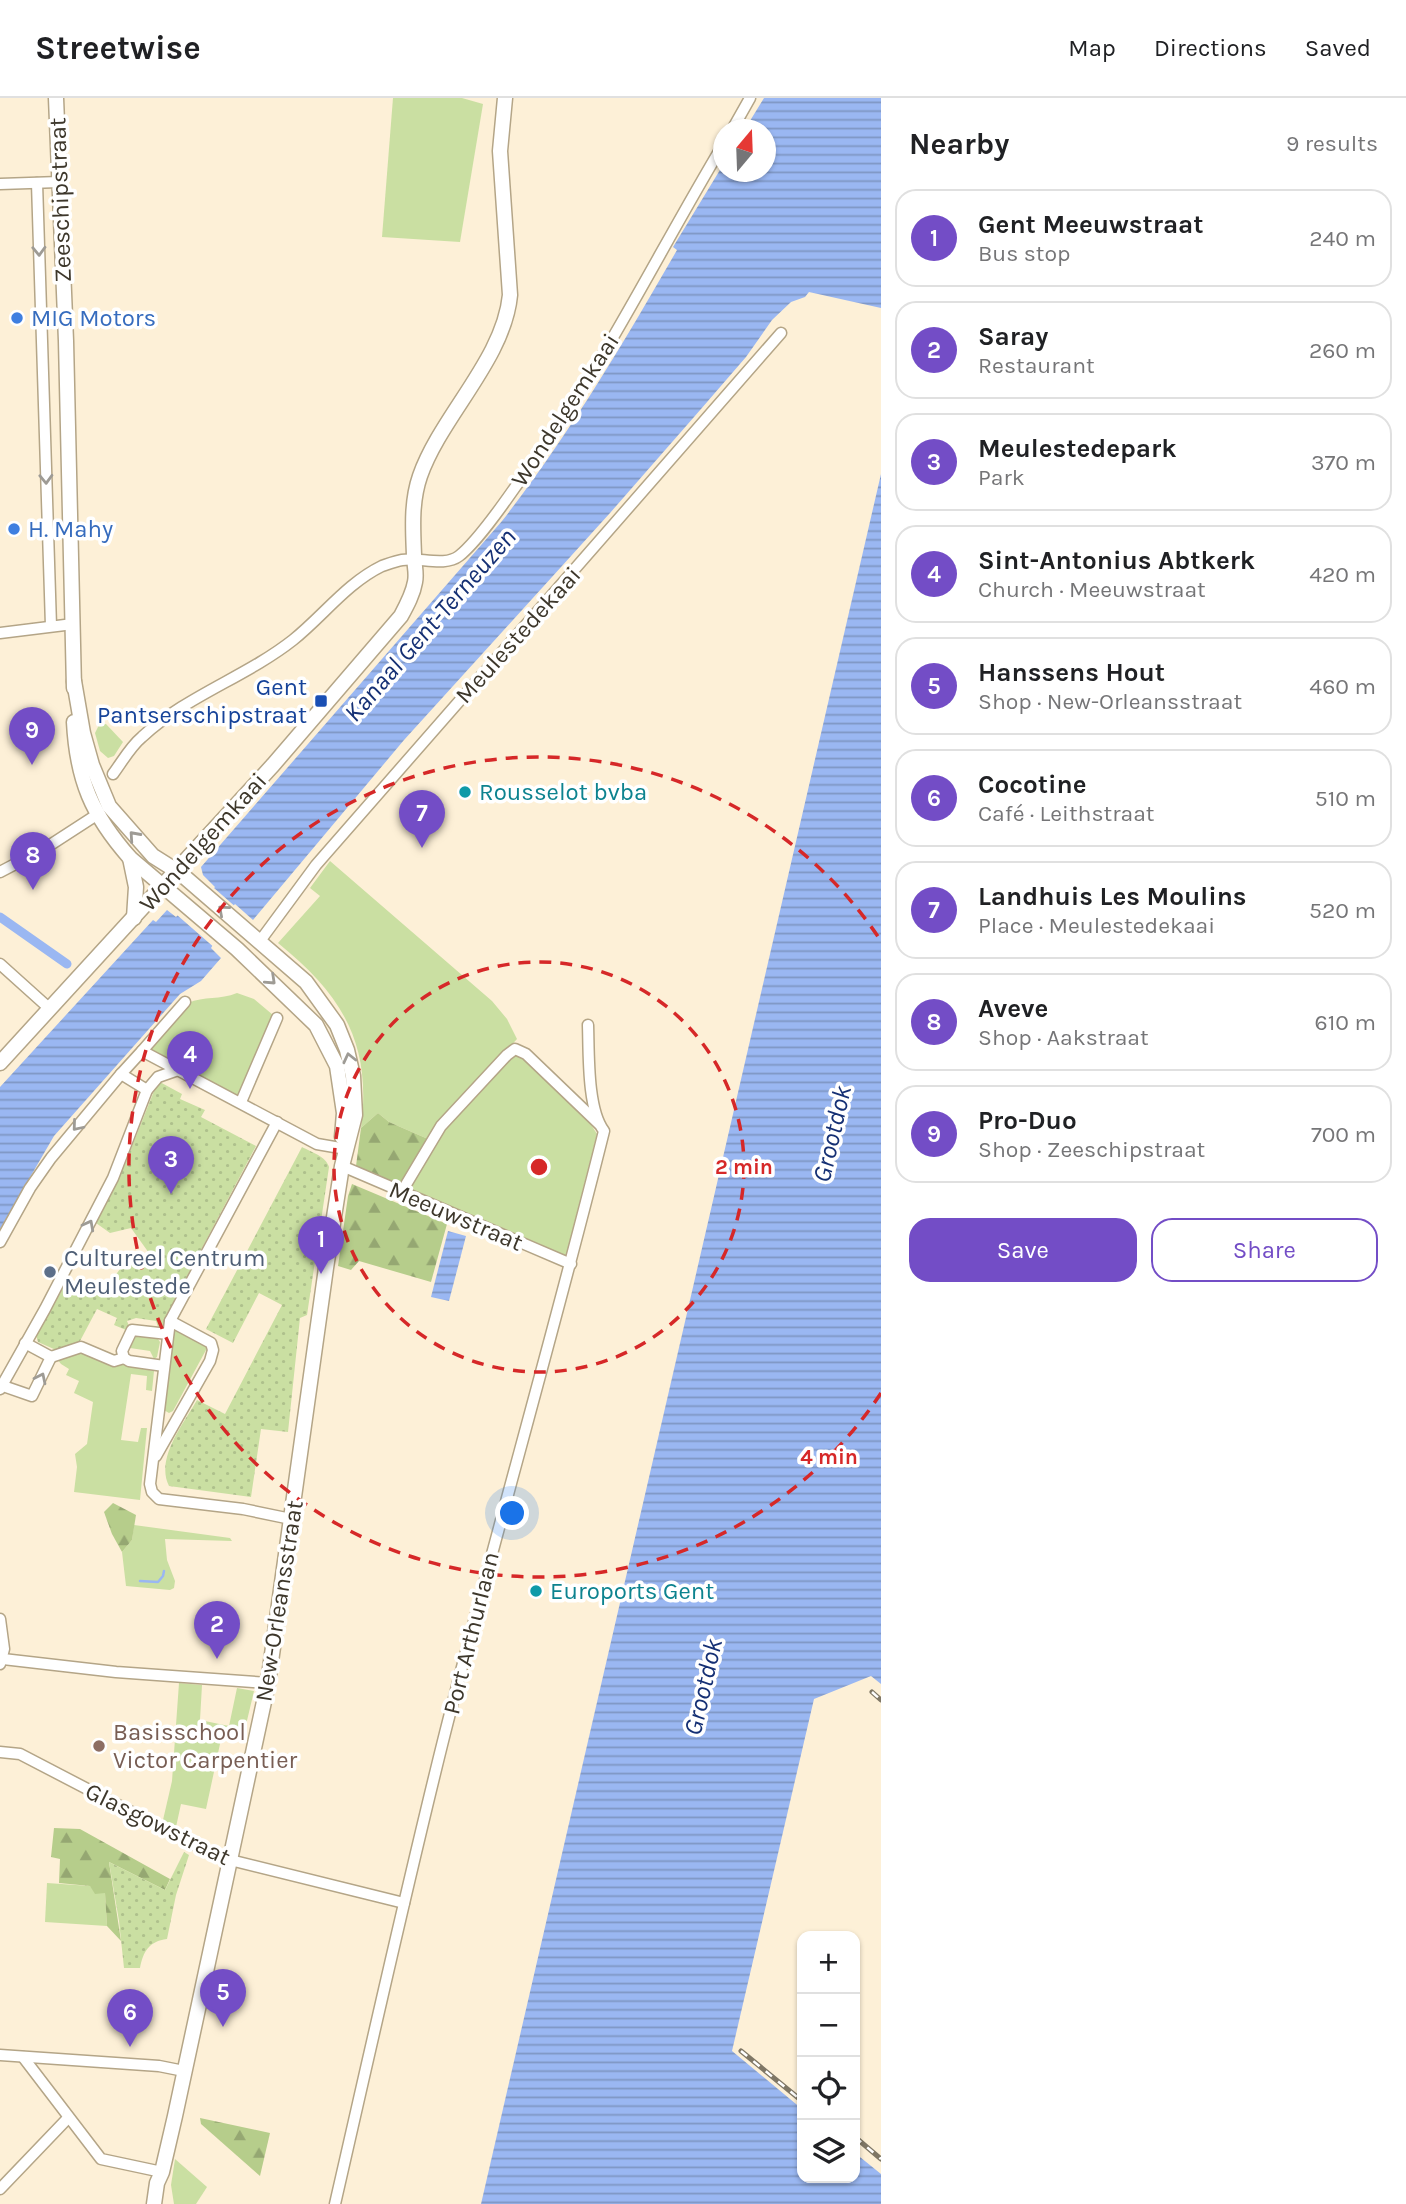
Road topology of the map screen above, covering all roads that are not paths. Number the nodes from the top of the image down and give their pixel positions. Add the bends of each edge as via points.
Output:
1 (56, 98) edge
2 (506, 98) edge
3 (750, 98) edge
4 (738, 119) edge
5 (713, 160) edge
6 (59, 182) junction
7 (37, 183) junction
8 (0, 184) edge
9 (781, 333) dead end
10 (414, 560) junction
11 (73, 624) junction
12 (51, 626) junction
13 (0, 633) edge
14 (74, 681) junction
15 (113, 774) dead end
16 (98, 814) junction
17 (130, 858) junction
18 (175, 870) junction
19 (0, 872) edge
20 (162, 886) junction
21 (134, 918) junction
22 (260, 941) junction
23 (0, 964) edge
24 (185, 1002) dead end
25 (50, 1009) junction
26 (277, 1018) dead end
27 (589, 1024) dead end
28 (142, 1051) junction
29 (0, 1063) edge
30 (176, 1069) junction
31 (121, 1074) junction
32 (146, 1090) junction
33 (241, 1102) junction
34 (277, 1122) junction
35 (599, 1124) junction
36 (346, 1149) junction
37 (342, 1166) junction
38 (401, 1193) junction
39 (0, 1242) edge
40 (571, 1264) junction
41 (170, 1321) junction
42 (168, 1334) junction
43 (25, 1342) junction
44 (51, 1357) junction
45 (124, 1358) junction
46 (164, 1366) junction
47 (0, 1386) edge
48 (158, 1417) junction
49 (176, 1421) junction
50 (153, 1461) junction
51 (291, 1519) junction
52 (0, 1619) edge
53 (1, 1661) edge
54 (268, 1683) junction
55 (0, 1752) edge
56 (229, 1860) junction
57 (404, 1902) junction
58 (0, 2055) edge
59 (23, 2057) junction
60 (184, 2071) junction
61 (68, 2118) junction
62 (162, 2172) junction
63 (0, 2189) edge
64 (154, 2204) edge
65 (164, 2204) edge
66 (335, 2204) edge

1 - 6 main road, Zeeschipstraat
2 - 10 main road via 500,151 509,308 491,350 420,477 413,509
3 - 4 street
5 - 10 street, Wondelgemkaai via 579,395 489,523 458,557
6 - 7 street
6 - 11 main road, Zeeschipstraat
7 - 8 street
7 -> 12 street
9 - 22 street, Meulestedekaai via 316,865
10 - 15 street via 380,567 354,583 261,663 156,725 134,744
10 - 18 main road, Wondelgemkaai via 415,582 401,616
11 - 12 street
11 - 14 main road, Zeeschipstraat
12 - 13 street
14 - 16 main road, Zeeschipstraat via 78,763
18 -> 14 main road, Zeeschipstraat via 153,856 109,806 86,744
16 - 17 main road, Zeeschipstraat
16 - 19 street
17 - 20 main road, Zeeschipstraat
17 - 21 main road, Zeeschipstraat via 136,887
18 - 20 main road, Wondelgemkaai
22 -> 18 main road, New-Orleansstraat
20 - 21 main road, Wondelgemkaai
20 -> 36 main road, New-Orleansstraat via 307,1014 325,1039 338,1066
21 - 25 main road, Wondelgemkaai
36 -> 22 main road, New-Orleansstraat via 355,1115 353,1076 342,1038 306,982
23 - 25 street
24 - 28 street
25 - 29 main road, Wondelgemkaai
26 - 33 street
27 - 35 street, Port Arthurlaan via 589,1073
28 - 30 street
28 - 31 street
30 - 32 street via 158,1077
30 - 33 street
31 - 32 street
31 -> 39 street via 51,1158
43 -> 32 street via 113,1178
33 - 34 street
34 - 36 street via 317,1144
34 - 41 street
35 - 38 street via 526,1054 515,1049 441,1126
35 - 40 street, Port Arthurlaan via 604,1130
36 - 37 main road, New-Orleansstraat
37 - 38 street, Meeuwstraat
37 - 51 main road, New-Orleansstraat
38 - 40 street, Meeuwstraat
40 - 57 street, Port Arthurlaan via 504,1503
41 - 42 street
41 - 49 street via 211,1343 213,1350
42 - 45 street via 132,1330 122,1351
42 - 46 street
43 - 44 street
43 - 47 street
44 - 45 street via 81,1347 114,1361
47 -> 44 street via 32,1396
45 - 46 street
46 - 48 street
48 - 49 street
48 - 50 street
49 - 50 street
50 - 51 street via 150,1484 159,1499
51 - 54 main road, New-Orleansstraat
52 - 53 street
53 - 54 street
54 - 56 main road, New-Orleansstraat
55 - 56 street, Glasgowstraat via 20,1754 168,1833
56 - 57 street, Glasgowstraat
56 - 60 main road, New-Orleansstraat
57 - 66 street, Port Arthurlaan
58 - 59 street
59 - 60 street
59 - 61 street
60 - 62 main road, New-Orleansstraat
61 - 62 street via 101,2159
61 - 63 street
62 - 64 main road
62 - 65 main road

